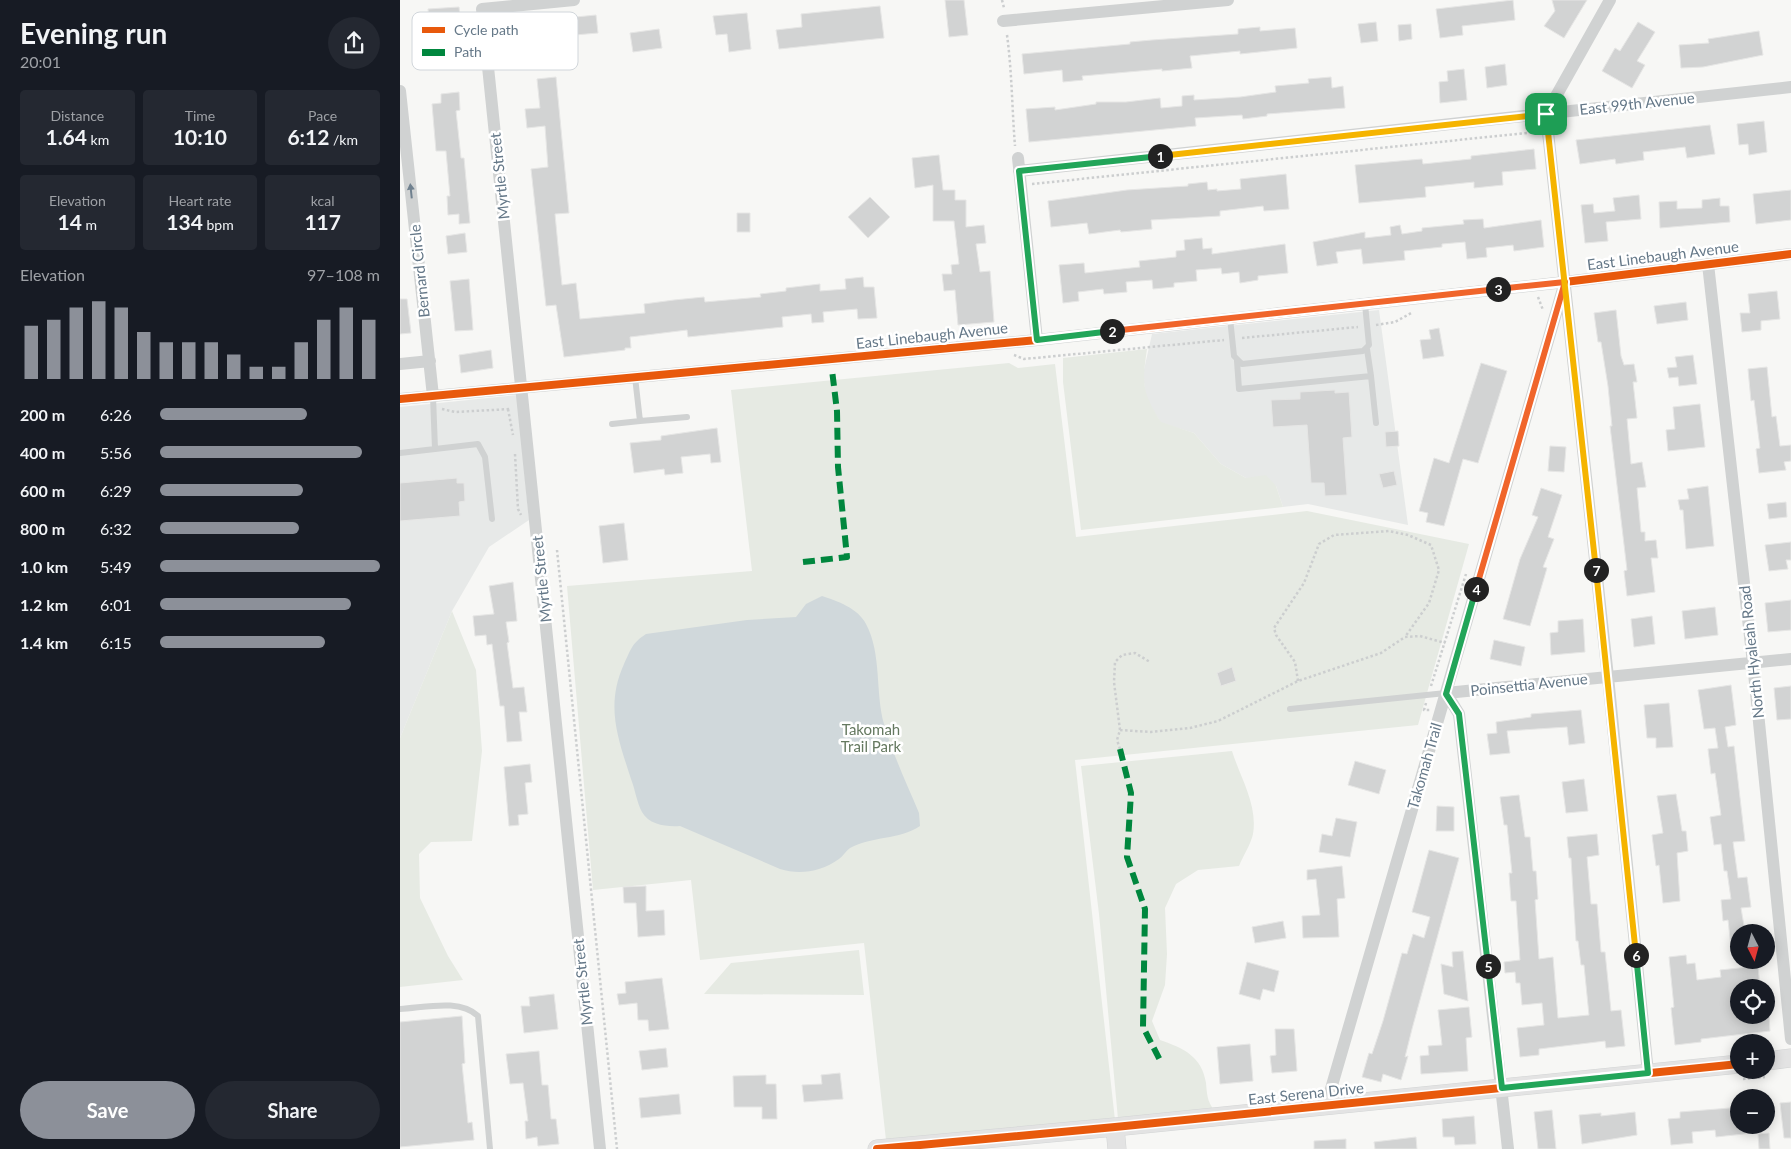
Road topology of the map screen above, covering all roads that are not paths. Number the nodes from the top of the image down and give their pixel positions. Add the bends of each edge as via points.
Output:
1 (574, 0) edge
2 (1228, 0) edge
3 (1610, 0) edge
4 (482, 12) edge
5 (1004, 15) road end
6 (489, 70) edge
7 (1791, 87) edge
8 (400, 91) edge
9 (1546, 114) junction
10 (1791, 254) edge
11 (1708, 264) junction
12 (1565, 282) junction
13 (1365, 304) junction
14 (1230, 318) junction
15 (1037, 340) junction
16 (1367, 349) junction
17 (1237, 361) junction
18 (430, 362) junction
19 (400, 364) edge
20 (1371, 376) junction
21 (635, 377) junction
22 (523, 387) junction
23 (433, 396) junction
24 (400, 399) edge
25 (687, 417) dead end
26 (640, 422) junction
27 (1376, 423) dead end
28 (612, 424) dead end
29 (435, 449) junction
30 (400, 452) edge
31 (492, 519) dead end
32 (1791, 658) edge
33 (1754, 663) junction
34 (1608, 677) junction
35 (1446, 694) junction
36 (1290, 709) dead end
37 (400, 1010) edge
38 (1791, 1039) edge
39 (1791, 1058) edge
40 (1775, 1060) edge
41 (1730, 1065) edge
42 (1648, 1073) junction
43 (1502, 1088) junction
44 (1326, 1106) junction
45 (1115, 1127) junction
46 (490, 1149) edge
47 (600, 1149) edge
48 (877, 1149) edge
49 (1117, 1149) edge
50 (1508, 1149) edge

1 - 4 street, Myrtle Street via 482,9
2 - 5 street
3 - 9 street
6 - 22 street, Myrtle Street
7 - 9 street, East 99th Avenue
18 -> 8 street, Bernard Circle
9 - 12 street, Takomah Trail
9 - 15 street, East 99th Avenue via 1018,165
10 - 11 street, East Linebaugh Avenue
11 - 12 street, East Linebaugh Avenue
11 - 33 street, North Hyaleah Road
12 - 13 street, East Linebaugh Avenue
12 - 34 street
12 - 35 street, Takomah Trail
13 - 14 street, East Linebaugh Avenue
13 - 16 lane
14 - 15 street, East Linebaugh Avenue
14 - 17 lane
15 - 21 street, East Linebaugh Avenue
16 - 17 lane via 1242,364
16 - 20 lane
17 - 20 lane via 1239,389
18 - 19 street
18 - 23 street, Bernard Circle
20 - 27 lane
21 - 22 street, East Linebaugh Avenue
21 - 26 lane
22 - 23 street, East Linebaugh Avenue
22 - 47 street, Myrtle Street
23 - 24 street, East Linebaugh Avenue
23 - 29 lane
25 - 26 lane
26 - 28 lane
29 - 30 lane
29 - 31 lane via 478,444 485,457
32 - 33 street, Poinsettia Avenue
33 - 34 street, Poinsettia Avenue
33 - 38 street, North Hyaleah Road
34 - 35 street, Poinsettia Avenue
34 - 42 street
35 - 36 lane
35 - 43 street via 1459,714
35 - 44 street, Takomah Trail
37 - 46 lane via 455,1005 478,1016
39 - 40 street
41 - 42 street, East Serena Drive
42 - 43 street, East Serena Drive
43 - 44 street, East Serena Drive
43 - 50 street
44 - 45 street, East Serena Drive
45 - 48 street, East Serena Drive
45 - 49 street

